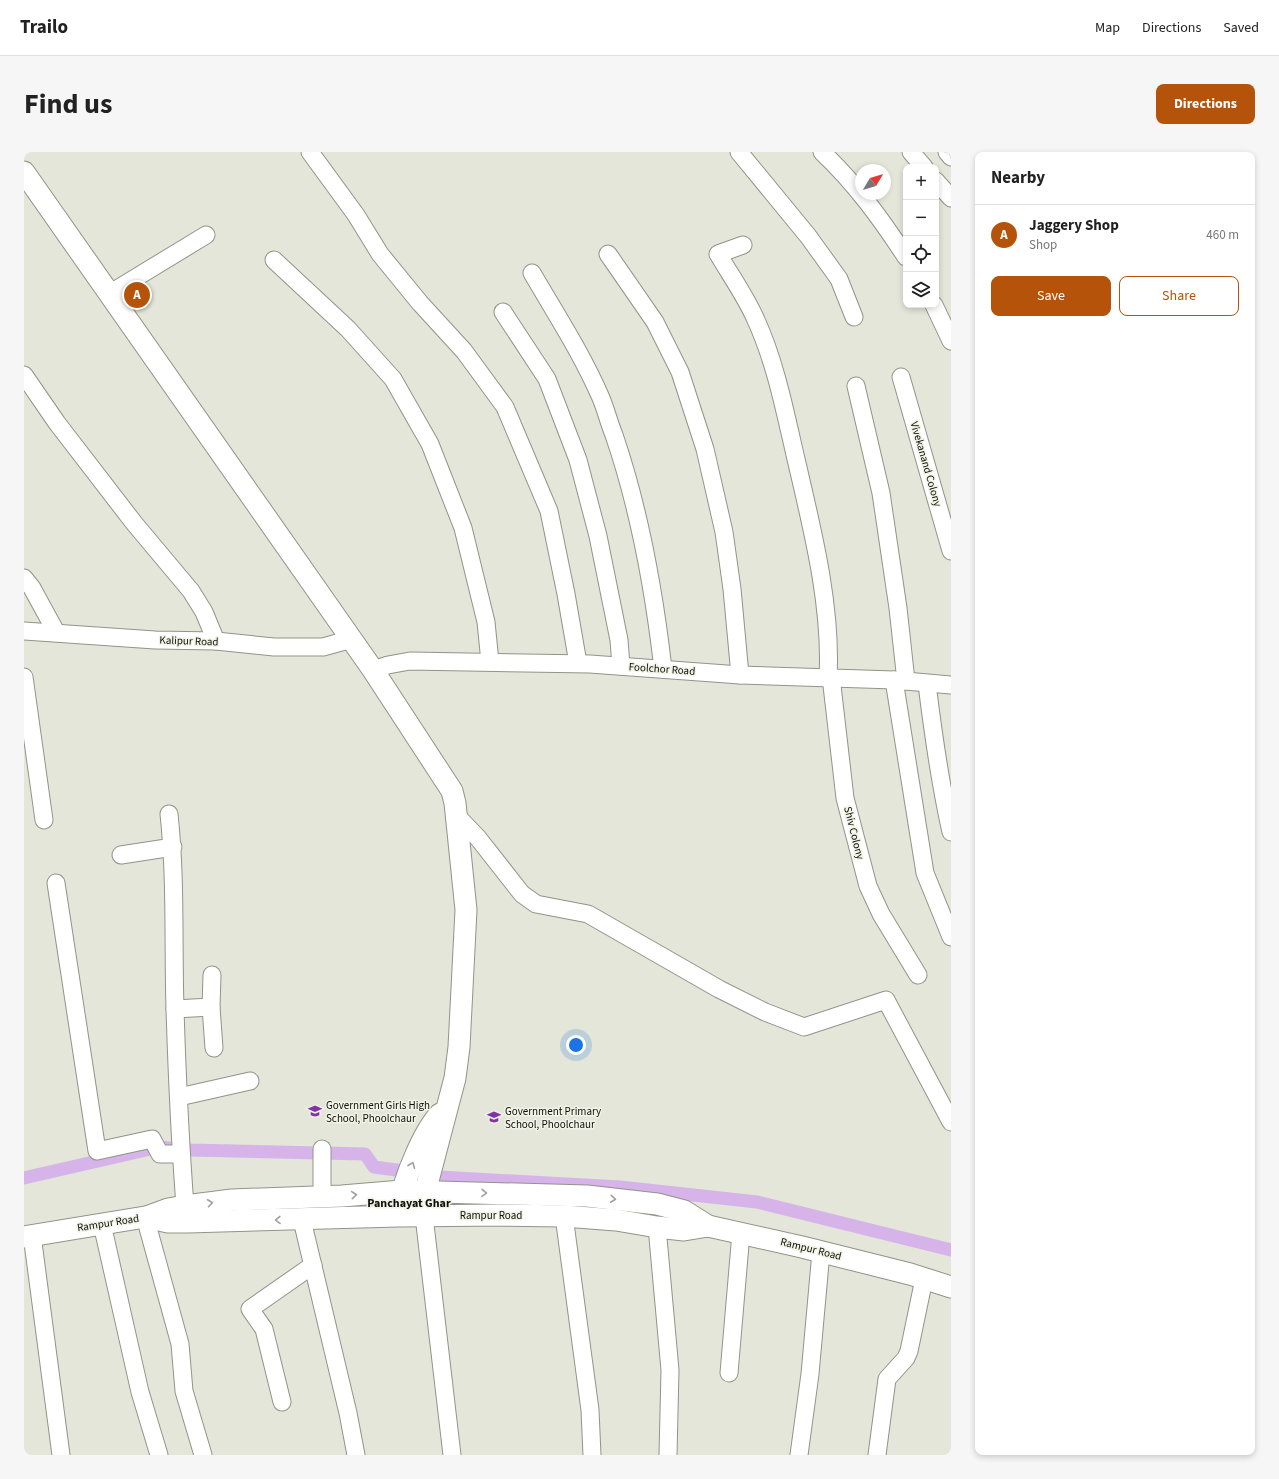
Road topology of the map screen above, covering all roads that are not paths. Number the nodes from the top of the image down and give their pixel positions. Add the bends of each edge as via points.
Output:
1 (310, 152) edge
2 (739, 152) edge
3 (822, 152) edge
4 (911, 152) edge
5 (947, 152) edge
6 (951, 157) edge
7 (921, 164) edge
8 (27, 183) edge
9 (939, 184) edge
10 (951, 198) edge
11 (206, 236) dead end
12 (743, 245) dead end
13 (903, 252) edge
14 (608, 254) dead end
15 (274, 260) dead end
16 (532, 273) dead end
17 (109, 294) junction
18 (935, 308) edge
19 (503, 312) dead end
20 (854, 317) dead end
21 (951, 341) edge
22 (24, 375) edge
23 (901, 377) dead end
24 (856, 386) dead end
25 (951, 551) edge
26 (24, 578) edge
27 (24, 631) edge
28 (56, 632) junction
29 (352, 639) junction
30 (216, 641) junction
31 (490, 662) junction
32 (578, 663) junction
33 (621, 666) junction
34 (663, 669) junction
35 (373, 670) junction
36 (740, 675) junction
37 (830, 677) junction
38 (24, 678) edge
39 (900, 680) junction
40 (927, 684) junction
41 (951, 685) edge
42 (169, 814) dead end
43 (456, 815) junction
44 (44, 820) dead end
45 (951, 832) edge
46 (173, 847) junction
47 (121, 855) dead end
48 (56, 884) dead end
49 (951, 937) edge
50 (212, 975) dead end
51 (918, 975) dead end
52 (211, 1007) junction
53 (175, 1009) junction
54 (214, 1048) dead end
55 (250, 1081) dead end
56 (179, 1097) junction
57 (447, 1106) junction
58 (951, 1122) edge
59 (181, 1149) junction
60 (322, 1154) dead end
61 (402, 1191) junction
62 (426, 1191) junction
63 (322, 1196) junction
64 (185, 1206) junction
65 (398, 1216) junction
66 (422, 1216) junction
67 (564, 1216) junction
68 (145, 1217) junction
69 (302, 1220) junction
70 (102, 1224) junction
71 (708, 1226) junction
72 (657, 1228) junction
73 (741, 1233) junction
74 (28, 1236) edge
75 (821, 1252) junction
76 (313, 1265) junction
77 (924, 1279) junction
78 (951, 1287) edge
79 (729, 1373) dead end
80 (282, 1402) dead end
81 (62, 1455) edge
82 (159, 1455) edge
83 (203, 1455) edge
84 (356, 1455) edge
85 (452, 1455) edge
86 (592, 1455) edge
87 (668, 1455) edge
88 (799, 1455) edge
89 (877, 1455) edge

1 - 32 street via 380,254 464,351 505,407 549,510
2 - 20 street via 808,236 838,279
3 - 13 street via 839,168 878,215
4 - 7 street
5 - 6 street
8 - 17 main road
9 - 10 street
11 - 17 street
12 - 37 street, Shiv Colony via 718,254 756,319 778,379 812,529 826,611
14 - 36 street via 655,322 680,372 705,449 724,532
15 - 31 street via 348,329 393,379 430,444 463,528 486,622
16 - 34 street via 571,337 601,398 626,472 646,556
17 - 29 main road
18 - 21 street
19 - 33 street via 547,379 578,460 598,536 619,640
22 - 30 street via 57,423 134,523 191,591 204,612
23 - 25 street, Vivekanand Colony
24 - 39 street via 881,494 898,608
26 - 28 street
27 - 28 street, Kalipur Road
28 - 30 street, Kalipur Road via 155,640
29 - 30 street, Kalipur Road via 323,647
29 - 35 main road
31 - 32 street, Foolchor Road
31 - 35 street, Foolchor Road via 410,661
32 - 33 street, Foolchor Road
33 - 34 street, Foolchor Road
34 - 36 street, Foolchor Road
35 - 43 main road via 452,791
36 - 37 street, Foolchor Road
37 - 39 street, Foolchor Road
37 - 51 street, Shiv Colony via 846,798 868,886 881,914
38 - 44 street
39 - 40 street, Foolchor Road
39 - 49 street via 924,873
40 - 41 street, Foolchor Road
40 - 45 street
42 - 46 street
43 - 57 main road via 466,910 459,1047 455,1078
43 - 58 street via 478,838 522,894 536,904 588,914 764,1012 804,1027 886,1000
46 - 47 street
46 - 53 street
48 - 59 street via 97,1150 152,1139 160,1154
50 - 52 street
52 - 53 street
52 - 54 street
53 - 56 street
55 - 56 street
56 - 59 street
61 -> 57 main road via 433,1121
57 - 62 main road
59 - 64 street
60 - 63 street
61 - 62 main road
63 -> 61 main road
61 - 65 main road
62 - 66 main road
62 -> 71 main road via 587,1196 657,1204 684,1211
64 -> 63 main road via 232,1200
64 - 68 main road
65 - 66 main road, Rampur Road
65 - 69 main road, Rampur Road
66 - 67 main road, Rampur Road
66 - 85 street
67 - 72 main road, Rampur Road via 616,1220
67 - 86 street via 590,1410
69 -> 68 main road, Rampur Road via 174,1222
68 - 70 main road, Rampur Road
68 - 83 street via 180,1344 184,1391
69 - 76 street
70 - 74 main road, Rampur Road
70 - 82 street via 140,1392
71 - 72 main road, Rampur Road via 684,1230
71 - 73 main road, Rampur Road
72 - 87 street via 670,1370
73 - 75 main road, Rampur Road
73 - 79 street
74 - 81 street
75 - 77 main road, Rampur Road
75 - 88 street via 810,1374
76 - 80 street via 250,1309 264,1329
76 - 84 street
77 - 78 main road, Rampur Road
77 - 89 street via 909,1351 887,1380

